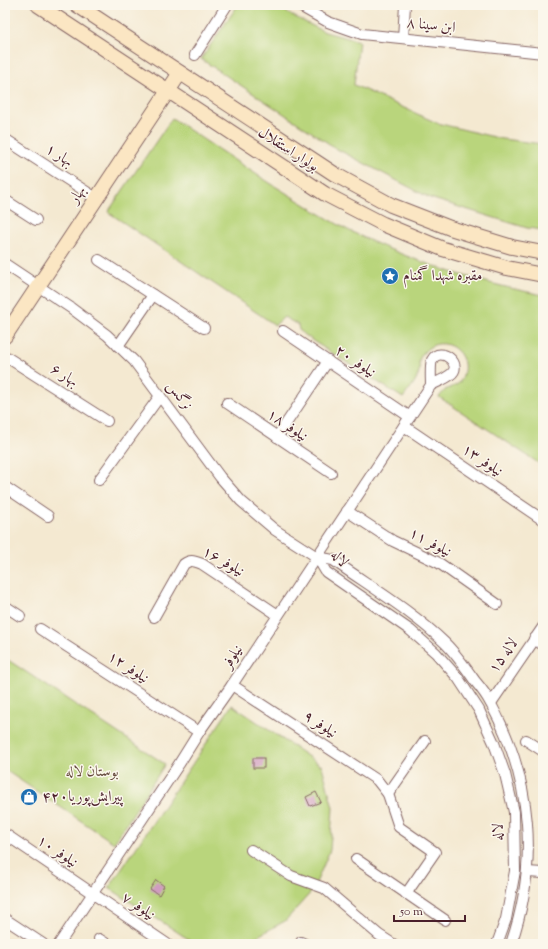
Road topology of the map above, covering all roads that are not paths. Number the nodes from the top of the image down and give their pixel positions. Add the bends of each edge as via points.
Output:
1 (38, 5) edge
2 (77, 5) edge
3 (227, 5) edge
4 (298, 5) edge
5 (405, 5) edge
6 (403, 38) junction
7 (543, 53) edge
8 (195, 55) dead end
9 (180, 73) junction
10 (168, 91) junction
11 (5, 139) edge
12 (96, 198) junction
13 (5, 200) edge
14 (36, 220) dead end
15 (543, 253) edge
16 (99, 260) dead end
17 (5, 264) edge
18 (543, 275) edge
19 (38, 286) junction
20 (153, 295) junction
21 (204, 328) dead end
22 (283, 331) dead end
23 (5, 336) edge
24 (118, 346) junction
25 (5, 356) edge
26 (328, 362) junction
27 (431, 385) dead end
28 (160, 396) junction
29 (227, 403) dead end
30 (410, 417) junction
31 (107, 421) dead end
32 (404, 426) junction
33 (277, 437) junction
34 (331, 473) dead end
35 (99, 480) dead end
36 (5, 487) edge
37 (348, 511) junction
38 (48, 516) dead end
39 (543, 520) edge
40 (316, 557) junction
41 (497, 604) dead end
42 (5, 606) edge
43 (278, 615) junction
44 (20, 616) dead end
45 (154, 617) dead end
46 (543, 627) edge
47 (40, 629) dead end
48 (539, 642) edge
49 (232, 685) junction
50 (491, 703) junction
51 (199, 732) junction
52 (526, 740) dead end
53 (425, 741) dead end
54 (543, 751) edge
55 (388, 794) junction
56 (5, 834) edge
57 (251, 850) dead end
58 (356, 859) dead end
59 (527, 872) junction
60 (543, 873) edge
61 (93, 894) junction
62 (406, 894) junction
63 (5, 919) edge
64 (445, 920) dead end
65 (43, 944) edge
66 (59, 944) edge
67 (167, 944) edge
68 (393, 944) edge
69 (497, 944) edge
70 (511, 944) edge

1 - 10 main road, بولوار استقلال
2 - 9 main road, بولوار استقلال
3 - 8 street
4 - 6 street, ابن سینا ۸ via 328,22 362,34
5 - 6 street
6 - 7 street, ابن سینا ۸
9 - 10 main road, بهار
9 - 15 main road, بولوار استقلال via 336,176 392,205 450,228 512,248
10 - 12 main road, بهار
10 - 18 main road, بولوار استقلال via 325,194 383,224 443,249 507,268
11 - 12 street, بهار ۱
12 - 19 main road, بهار
13 - 14 street
16 - 20 street
17 - 19 street, نرگس
19 - 23 main road, بهار
19 - 24 street, نرگس via 101,330
20 - 21 street
20 - 24 street
22 - 26 street, نیلوفر ۲۰
24 - 28 street, نرگس via 134,360
25 - 31 street, بهار ۶
26 - 30 street, نیلوفر ۲۰
26 - 33 street
27 - 30 street, نیلوفر
28 - 35 street
28 - 40 street, نرگس via 241,502 275,530
29 - 33 street, نیلوفر ۱۸
30 - 32 street, نیلوفر
32 - 37 street, نیلوفر
32 - 39 street, نیلوفر ۱۳
33 - 34 street, نیلوفر ۱۸
36 - 38 street
37 - 40 street, نیلوفر
37 - 41 street, نیلوفر ۱۱ via 393,541 439,563
40 - 43 street, نیلوفر
40 - 50 street, لاله via 333,560 417,619 446,644
40 - 69 street, لاله via 326,572 410,630 436,653 458,678 479,710 505,774 514,812 515,871 506,919
42 - 44 street
43 - 45 street, نیلوفر ۱۶ via 202,564 192,560 184,564
43 - 49 street, نیلوفر
46 - 48 street, لاله ۱۵
47 - 51 street, نیلوفر ۱۲
48 - 50 street, لاله ۱۵
49 - 51 street, نیلوفر
49 - 55 street, نیلوفر ۹ via 377,780
50 - 59 street, لاله via 518,768 527,809
51 - 61 street, نیلوفر
52 - 54 street
53 - 55 street
55 - 62 street via 399,828 436,852
56 - 61 street, نیلوفر ۱۰
57 - 68 street via 291,876 324,888
58 - 62 street
59 - 60 street
59 - 70 street, لاله via 518,922
61 - 66 street, نیلوفر
61 - 67 street, نیلوفر ۷
62 - 64 street
63 - 65 street

